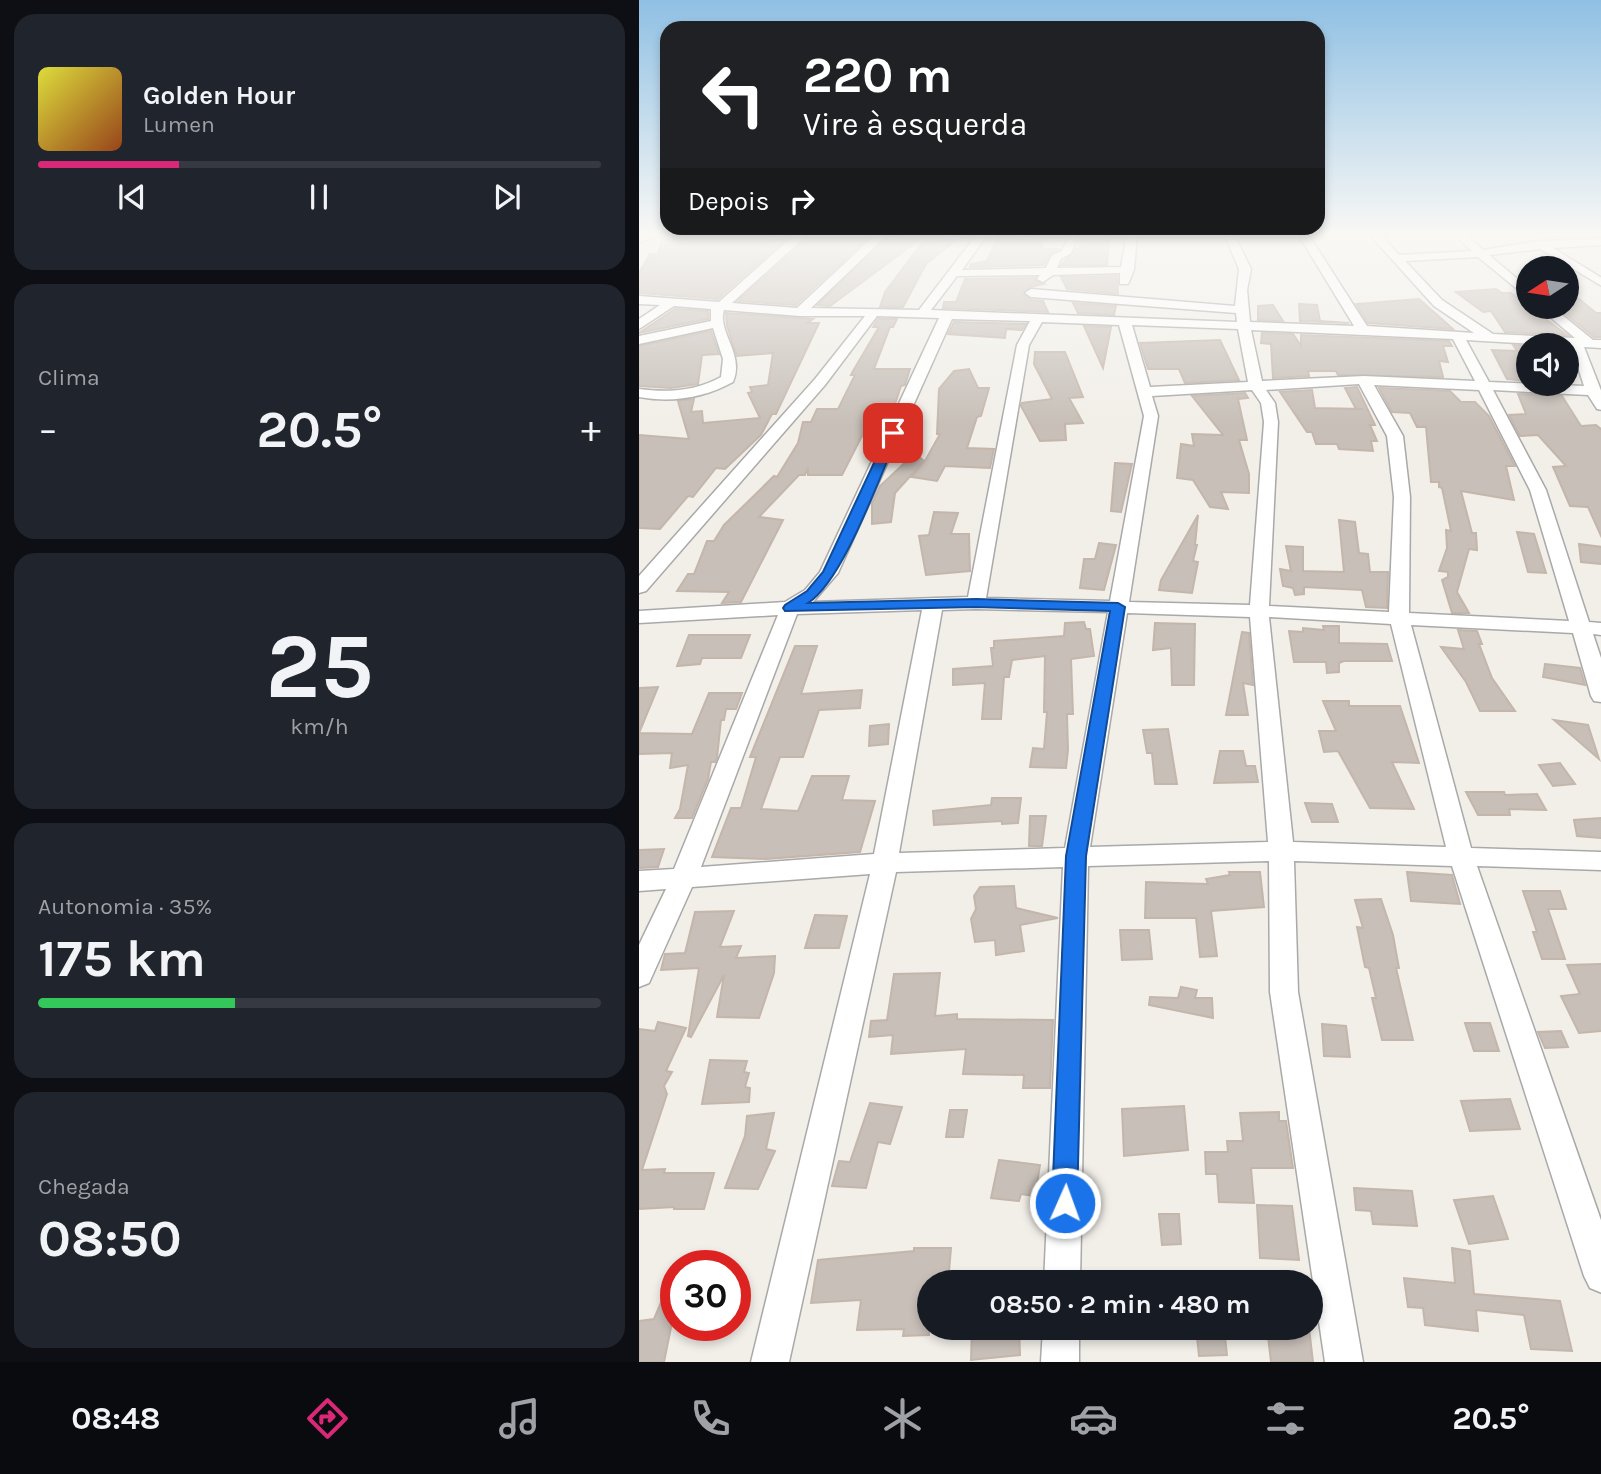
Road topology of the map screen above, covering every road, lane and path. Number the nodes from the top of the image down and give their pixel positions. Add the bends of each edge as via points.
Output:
1 (731, 298) edge
2 (815, 298) edge
3 (936, 298) edge
4 (1028, 298) edge
5 (1080, 298) edge
6 (1119, 298) edge
7 (1242, 298) edge
8 (1343, 298) edge
9 (1433, 298) edge
10 (639, 300) edge
11 (1118, 301) junction
12 (671, 303) junction
13 (720, 307) junction
14 (800, 312) junction
15 (874, 312) junction
16 (922, 314) junction
17 (947, 316) junction
18 (1019, 317) junction
19 (1039, 318) junction
20 (1243, 319) junction
21 (1559, 319) edge
22 (718, 323) junction
23 (1125, 323) junction
24 (639, 325) edge
25 (1363, 330) junction
26 (1457, 334) junction
27 (1488, 336) junction
28 (639, 340) edge
29 (1588, 342) edge
30 (1364, 380) junction
31 (1256, 386) junction
32 (1485, 386) junction
33 (1593, 391) junction
34 (1144, 392) junction
35 (639, 393) edge
36 (1601, 406) edge
37 (639, 587) edge
38 (976, 603) junction
39 (933, 605) junction
40 (1118, 607) junction
41 (790, 608) junction
42 (1259, 611) junction
43 (639, 617) edge
44 (1399, 617) junction
45 (1578, 628) junction
46 (1601, 629) edge
47 (1601, 696) edge
48 (1281, 851) junction
49 (1076, 856) junction
50 (1461, 856) junction
51 (1601, 861) edge
52 (885, 863) junction
53 (683, 879) junction
54 (639, 881) edge
55 (639, 975) edge
56 (1062, 1270) edge
57 (1601, 1276) edge
58 (1061, 1340) edge
59 (770, 1362) edge
60 (1060, 1362) edge
61 (1344, 1362) edge

1 - 13 street
2 - 14 street
3 - 16 street
4 - 18 street
5 - 11 street
6 - 11 street
7 - 20 street
8 - 25 street
9 - 27 street
10 - 12 street
11 - 20 street
12 - 13 street
12 - 24 street
13 - 14 street
13 - 22 street
14 - 15 street
15 - 16 street
15 - 37 street via 820,382
16 - 17 street
17 - 18 street
17 - 41 street via 829,573 812,594
18 - 19 street
19 - 23 street
19 - 38 street via 1023,345
20 - 23 street
20 - 25 street
20 - 31 street
21 - 29 street
22 - 28 street
22 - 35 street via 730,359 728,379 675,396
23 - 34 street
25 - 26 street
26 - 27 street
26 - 32 street
27 - 29 street
29 - 33 street
30 - 31 street
30 - 32 street
30 - 44 street via 1395,436 1402,497
31 - 34 street
31 - 42 street via 1268,403 1271,422
32 - 33 street
32 - 45 street via 1538,490
33 - 36 street
34 - 40 street via 1151,416
38 - 39 street
38 - 40 street
39 - 41 street
39 - 52 street
40 - 42 street
40 - 49 street
41 - 43 street
41 - 53 street
42 - 44 street
42 - 48 street
44 - 45 street
44 - 50 street
45 - 46 street
45 - 47 street
48 - 49 street
48 - 50 street
48 - 61 street via 1284,992
49 - 52 street
49 - 56 street
50 - 51 street
50 - 57 street
52 - 53 street
52 - 59 street
53 - 54 street
53 - 55 street
58 - 60 street

